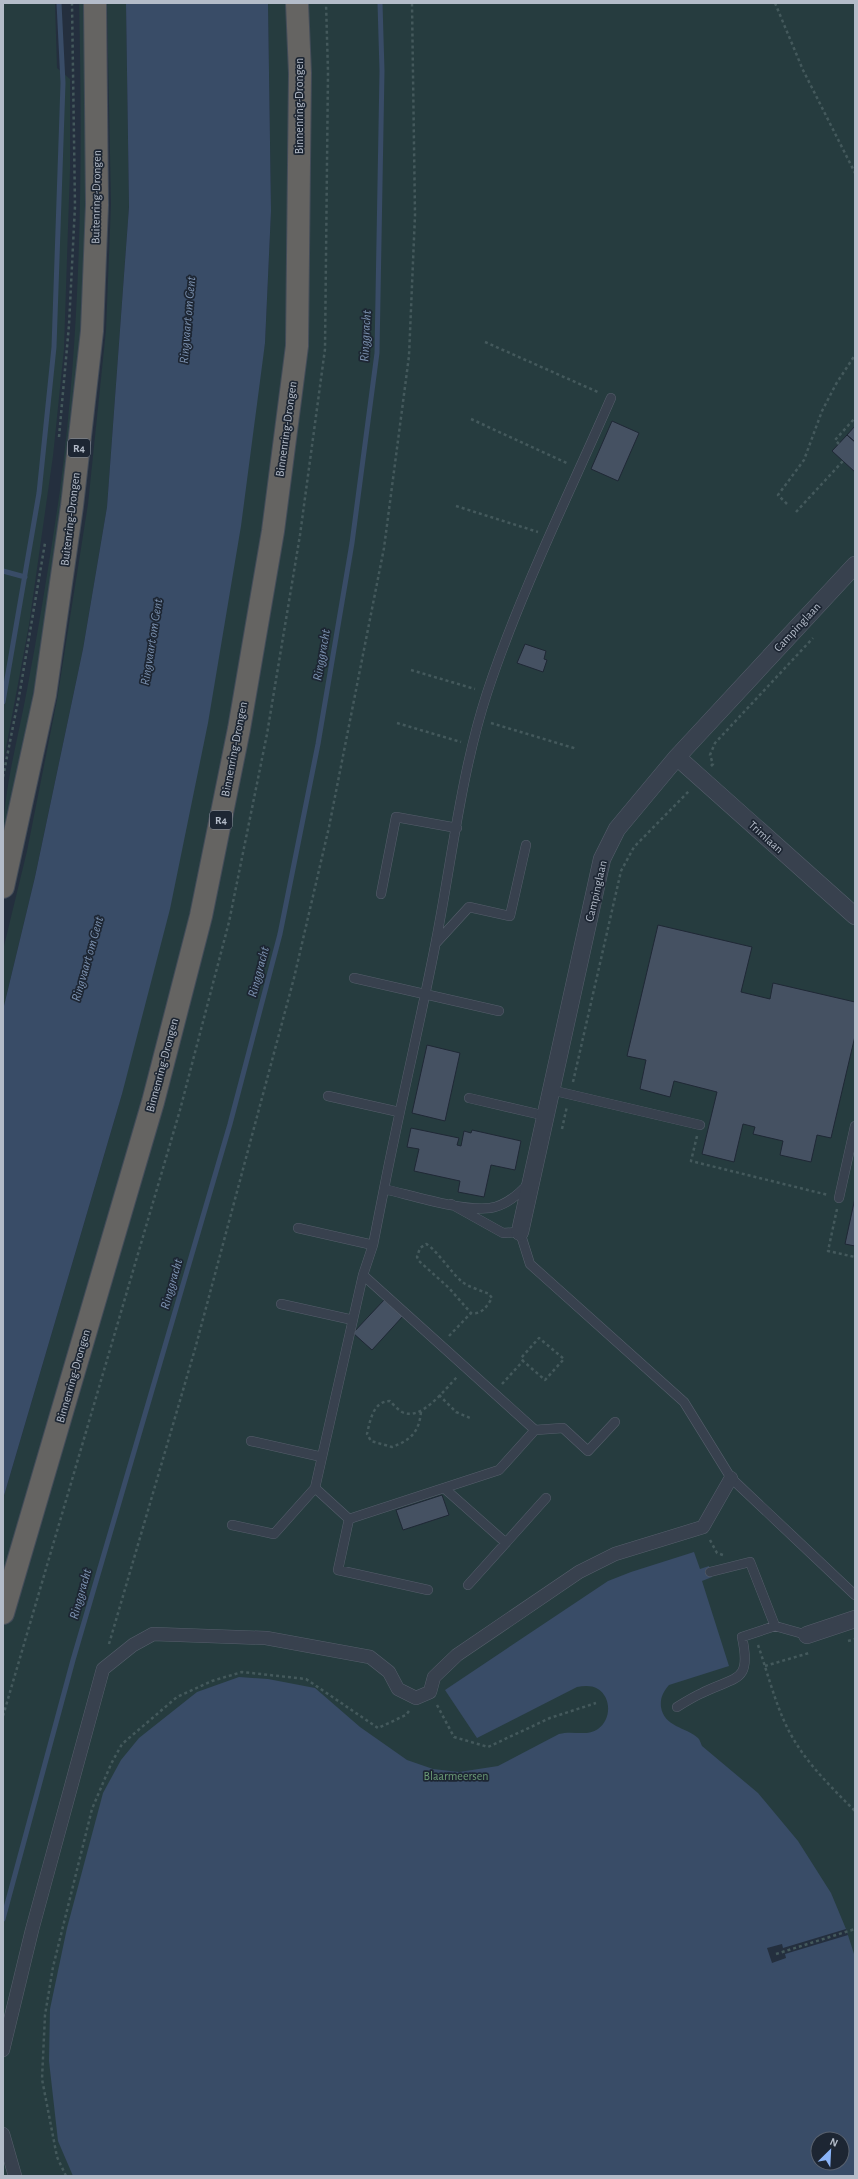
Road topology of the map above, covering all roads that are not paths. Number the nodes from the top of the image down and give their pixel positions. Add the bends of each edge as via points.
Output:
1 (95, 3) edge
2 (297, 3) edge
3 (611, 398) road end
4 (855, 565) edge
5 (677, 757) junction
6 (457, 828) junction
7 (526, 845) dead end
8 (3, 887) edge
9 (381, 894) dead end
10 (855, 916) edge
11 (436, 943) junction
12 (354, 978) dead end
13 (425, 994) junction
14 (500, 1011) dead end
15 (551, 1090) junction
16 (328, 1096) dead end
17 (469, 1098) dead end
18 (399, 1112) junction
19 (546, 1116) junction
20 (700, 1125) road end
21 (855, 1126) edge
22 (531, 1180) junction
23 (384, 1189) junction
24 (839, 1198) road end
25 (451, 1204) junction
26 (298, 1228) dead end
27 (520, 1232) junction
28 (373, 1245) junction
29 (363, 1275) junction
30 (281, 1304) dead end
31 (353, 1320) junction
32 (615, 1422) dead end
33 (535, 1430) junction
34 (251, 1442) dead end
35 (322, 1457) junction
36 (731, 1478) junction
37 (315, 1488) junction
38 (444, 1488) junction
39 (546, 1498) dead end
40 (349, 1519) junction
41 (232, 1525) dead end
42 (506, 1543) junction
43 (710, 1572) dead end
44 (468, 1585) dead end
45 (428, 1590) dead end
46 (855, 1594) edge
47 (3, 1613) edge
48 (855, 1619) edge
49 (774, 1626) junction
50 (807, 1635) joint
51 (677, 1707) dead end
52 (3, 2050) edge
53 (3, 2134) edge
54 (15, 2176) edge

1 - 8 highway, Buitenring-Drongen / R4 via 97,205 92,331 72,506 45,695
2 - 47 highway, Binnenring-Drongen / R4 via 300,81 297,346 272,531 239,729 201,916 155,1095
3 - 6 lane via 550,536 487,692 473,746
4 - 5 street, Campinglaan
5 - 10 street, Trimlaan
5 - 15 street, Campinglaan via 618,829 602,859
6 - 9 lane via 396,817
6 - 11 lane
7 - 11 lane via 510,916 469,907
11 - 13 lane
12 - 13 lane
13 - 14 lane
13 - 18 lane
15 - 19 street, Campinglaan
15 - 20 lane
16 - 18 lane
17 - 19 lane
18 - 23 lane
19 - 22 street, Campinglaan
21 - 24 lane
22 - 25 lane via 510,1201 491,1208
22 - 27 street, Campinglaan
23 - 25 lane
23 - 28 lane
25 - 27 lane via 503,1233
26 - 28 lane
27 - 36 lane via 530,1264 684,1402
28 - 29 lane
29 - 31 lane
29 - 33 lane
30 - 31 lane
31 - 35 lane
32 - 33 lane via 588,1451 563,1428
33 - 38 lane via 499,1470
34 - 35 lane
35 - 37 lane
36 - 46 lane
36 - 52 street via 703,1527 615,1554 579,1572 457,1655 434,1677 430,1692 416,1698 398,1689 389,1672 370,1657 266,1638 153,1634 133,1645 103,1669 34,1923
37 - 40 lane
37 - 41 lane via 274,1534
38 - 40 lane
38 - 42 lane
39 - 42 lane
40 - 45 lane via 338,1570
42 - 44 lane
43 - 49 lane via 750,1562
48 - 50 street
49 - 50 lane
49 - 51 lane via 742,1637 746,1656 740,1676
53 - 54 street

